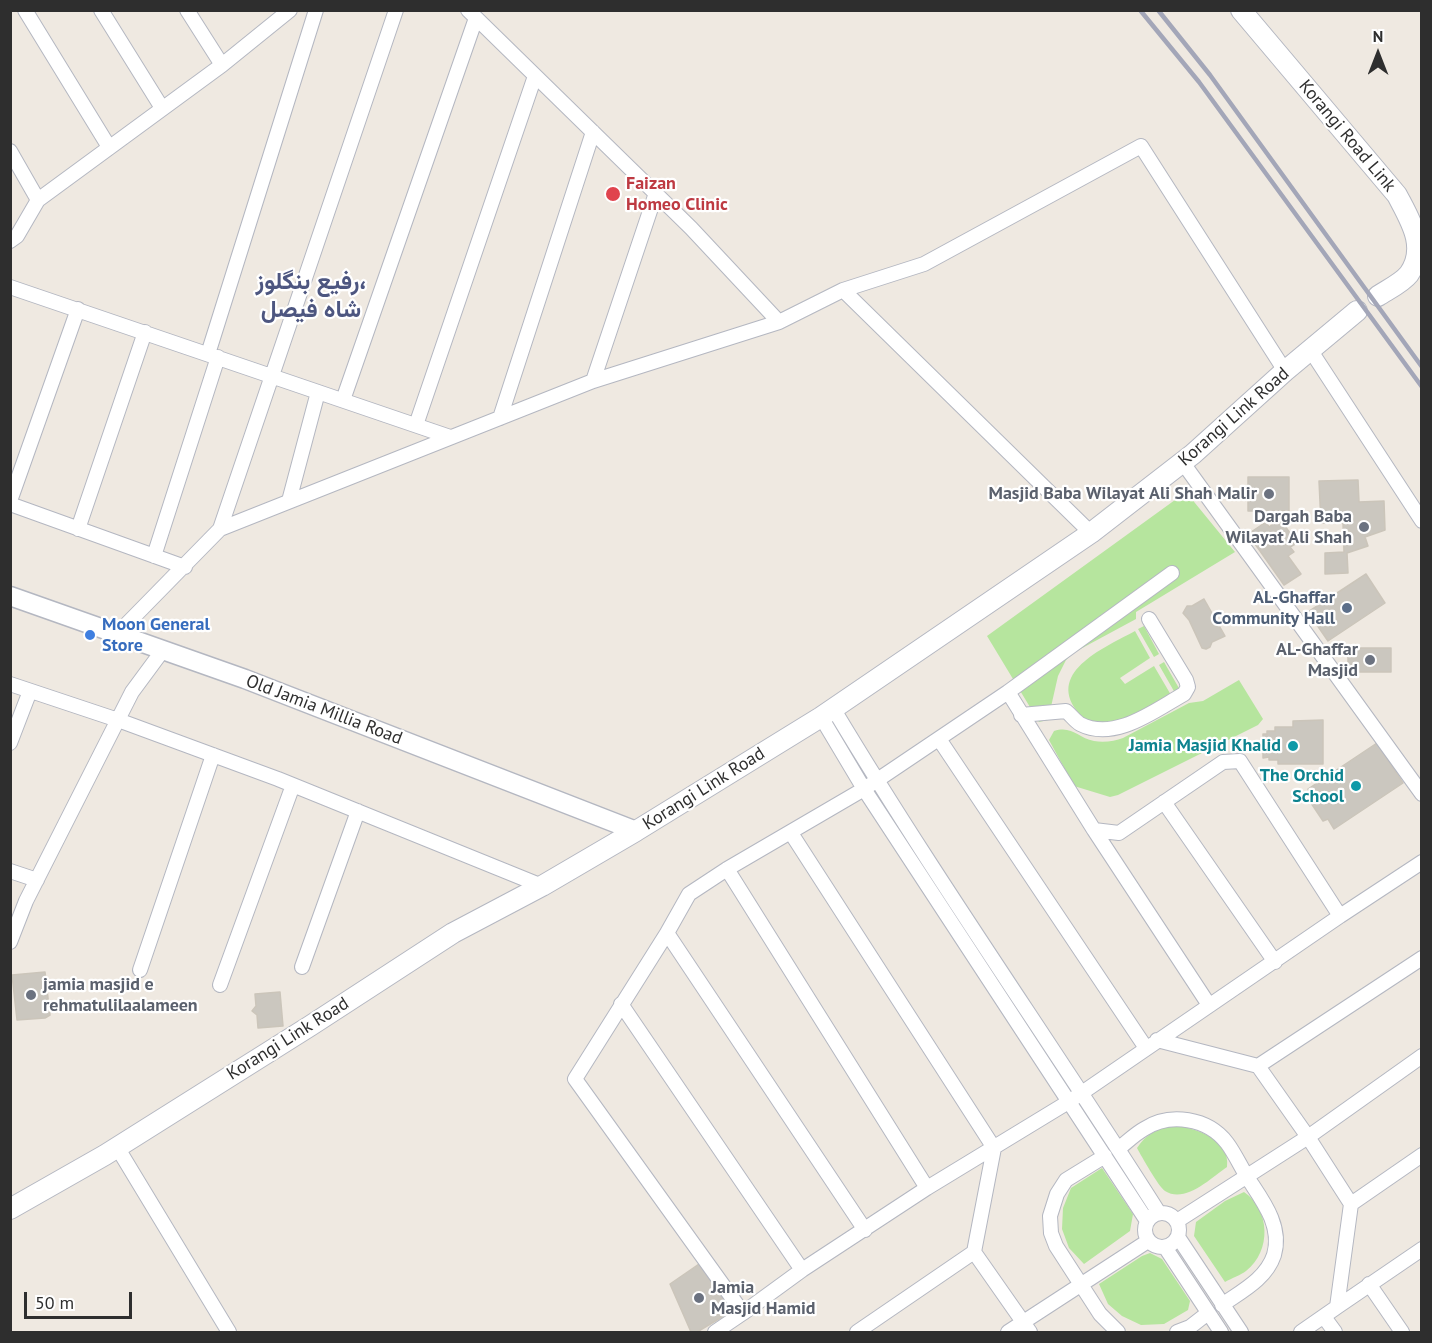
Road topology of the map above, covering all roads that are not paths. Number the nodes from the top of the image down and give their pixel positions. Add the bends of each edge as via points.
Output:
1 (25, 10) edge
2 (101, 10) edge
3 (187, 10) edge
4 (290, 10) edge
5 (316, 10) edge
6 (396, 10) edge
7 (1241, 10) edge
8 (472, 14) edge
9 (274, 16) edge
10 (222, 64) junction
11 (535, 76) junction
12 (162, 108) junction
13 (593, 132) junction
14 (109, 147) junction
15 (10, 152) edge
16 (656, 193) junction
17 (38, 200) junction
18 (10, 241) edge
19 (10, 287) edge
20 (843, 290) junction
21 (1378, 296) dead end
22 (78, 309) junction
23 (1358, 311) dead end
24 (779, 322) junction
25 (145, 332) junction
26 (1311, 351) junction
27 (213, 356) junction
28 (1285, 371) junction
29 (271, 375) junction
30 (593, 381) junction
31 (318, 392) junction
32 (343, 400) junction
33 (500, 418) junction
34 (416, 426) junction
35 (450, 437) junction
36 (1183, 463) junction
37 (289, 501) junction
38 (10, 502) edge
39 (1422, 521) edge
40 (78, 529) junction
41 (220, 529) junction
42 (1091, 533) junction
43 (154, 556) junction
44 (185, 567) junction
45 (1172, 573) dead end
46 (10, 596) edge
47 (1149, 619) dead end
48 (118, 633) junction
49 (163, 650) junction
50 (10, 684) edge
51 (30, 691) junction
52 (1008, 693) junction
53 (827, 712) junction
54 (1022, 715) junction
55 (118, 720) junction
56 (939, 739) junction
57 (10, 743) edge
58 (213, 754) junction
59 (876, 780) junction
60 (293, 784) junction
61 (864, 789) junction
62 (1422, 794) edge
63 (1164, 802) junction
64 (358, 811) junction
65 (1094, 830) junction
66 (636, 831) junction
67 (791, 833) junction
68 (1422, 862) edge
69 (726, 869) junction
70 (10, 871) edge
71 (37, 880) junction
72 (542, 886) junction
73 (1340, 916) junction
74 (667, 933) junction
75 (10, 942) edge
76 (1422, 958) edge
77 (1275, 962) junction
78 (302, 967) dead end
79 (140, 970) dead end
80 (220, 985) dead end
81 (621, 1004) junction
82 (1209, 1005) junction
83 (1151, 1044) junction
84 (1422, 1056) edge
85 (1258, 1066) junction
86 (1082, 1092) junction
87 (1070, 1101) junction
88 (1308, 1137) junction
89 (117, 1147) junction
90 (994, 1148) junction
91 (1118, 1149) junction
92 (1422, 1155) edge
93 (1105, 1156) junction
94 (1247, 1176) junction
95 (927, 1188) junction
96 (1351, 1204) junction
97 (10, 1209) edge
98 (1160, 1213) junction
99 (1147, 1221) junction
100 (1177, 1221) junction
101 (865, 1230) junction
102 (1178, 1238) junction
103 (1148, 1241) junction
104 (1165, 1247) junction
105 (974, 1252) junction
106 (1420, 1254) edge
107 (802, 1270) junction
108 (1369, 1284) junction
109 (1080, 1285) junction
110 (1222, 1305) junction
111 (1337, 1307) junction
112 (742, 1313) junction
113 (1208, 1313) junction
114 (1324, 1317) junction
115 (1026, 1328) edge
116 (229, 1332) edge
117 (715, 1332) edge
118 (857, 1332) edge
119 (1008, 1332) edge
120 (1118, 1332) edge
121 (1177, 1332) edge
122 (1221, 1332) edge
123 (1241, 1332) edge
124 (1301, 1332) edge
125 (1335, 1332) edge
126 (1402, 1332) edge

1 - 14 street
2 - 12 street
3 - 10 street
4 - 9 street
5 - 27 street
6 - 29 street
7 - 21 main road, Korangi Road Link via 1397,195 1414,228 1418,253 1408,275
8 - 11 street
8 - 32 street
9 - 10 street
10 - 12 street
11 - 13 street
11 - 34 street
12 - 14 street
13 - 16 street
13 - 33 street
14 - 17 street
15 - 17 street
16 - 24 street
16 - 30 street
17 - 18 street
19 - 22 street
20 - 24 street
20 - 28 street via 924,264 1142,146
20 - 42 street
22 - 25 street
22 - 38 street
23 - 26 main road, Korangi Link Road
24 - 30 street
25 - 27 street
25 - 40 street
26 - 28 main road, Korangi Link Road
26 - 39 street
27 - 29 street
27 - 43 street
28 - 36 main road, Korangi Link Road
29 - 31 street
29 - 41 street
30 - 33 street
31 - 32 street
31 - 37 street
32 - 34 street
33 - 35 street
34 - 35 street
35 - 37 street
36 - 42 main road, Korangi Link Road
36 - 62 street
37 - 41 street
38 - 40 street
40 - 43 street
41 - 44 street
42 - 53 main road, Korangi Link Road
43 - 44 street
44 - 48 street
45 - 52 street
46 - 48 street, Old Jamia Millia Road
47 - 54 street via 1186,680 1184,694 1130,724 1106,730 1080,724 1066,711
48 - 49 street, Old Jamia Millia Road
49 - 55 street
49 - 66 street, Old Jamia Millia Road
50 - 51 street
51 - 55 street
51 - 57 street
52 - 54 street
52 - 56 street
53 - 59 street
53 - 61 street
53 - 66 main road, Korangi Link Road
54 - 65 street
55 - 58 street
55 - 71 street
56 - 59 street
56 - 83 street
58 - 60 street
58 - 79 street
59 - 61 street
59 - 86 street
60 - 64 street
60 - 80 street
61 - 67 street
61 - 87 street
63 - 65 street via 1119,834
63 - 73 street via 1223,762 1240,761
63 - 77 street
64 - 72 street
64 - 78 street
65 - 82 street
66 - 72 main road, Korangi Link Road
67 - 69 street
67 - 90 street
68 - 73 street
69 - 74 street via 688,894
69 - 95 street
70 - 71 street
71 - 75 street
72 - 89 main road, Korangi Link Road via 453,933
73 - 77 street
74 - 81 street
74 - 101 street
76 - 85 street
77 - 82 street
81 - 107 street
81 - 112 street via 575,1079
82 - 83 street
83 - 85 street
83 - 86 street
84 - 88 street
85 - 88 street
86 - 87 street
86 - 91 street
87 - 90 street
87 - 93 street
88 - 94 street
88 - 96 street
89 - 97 main road, Korangi Link Road
89 - 116 street
90 - 95 street
90 - 105 street
91 - 94 street via 1145,1128 1165,1120 1192,1120 1211,1128 1226,1142
91 - 98 street
92 - 96 street
93 - 99 street
93 - 109 street via 1066,1180 1050,1216 1056,1246
94 - 100 street
94 - 110 street via 1269,1210 1275,1227 1275,1252 1267,1271
95 - 101 street
96 - 111 street
98 - 99 street
98 - 100 street
99 - 103 street
100 - 102 street
101 - 107 street
102 - 104 street
102 - 110 street
103 - 104 street
103 - 109 street
104 - 113 street
105 - 115 street
105 - 118 street
106 - 108 street
107 - 112 street
108 - 111 street
108 - 126 street
109 - 115 street
109 - 120 street
110 - 123 street
111 - 114 street
112 - 117 street
113 - 121 street
113 - 122 street
114 - 124 street
114 - 125 street
115 - 119 street

